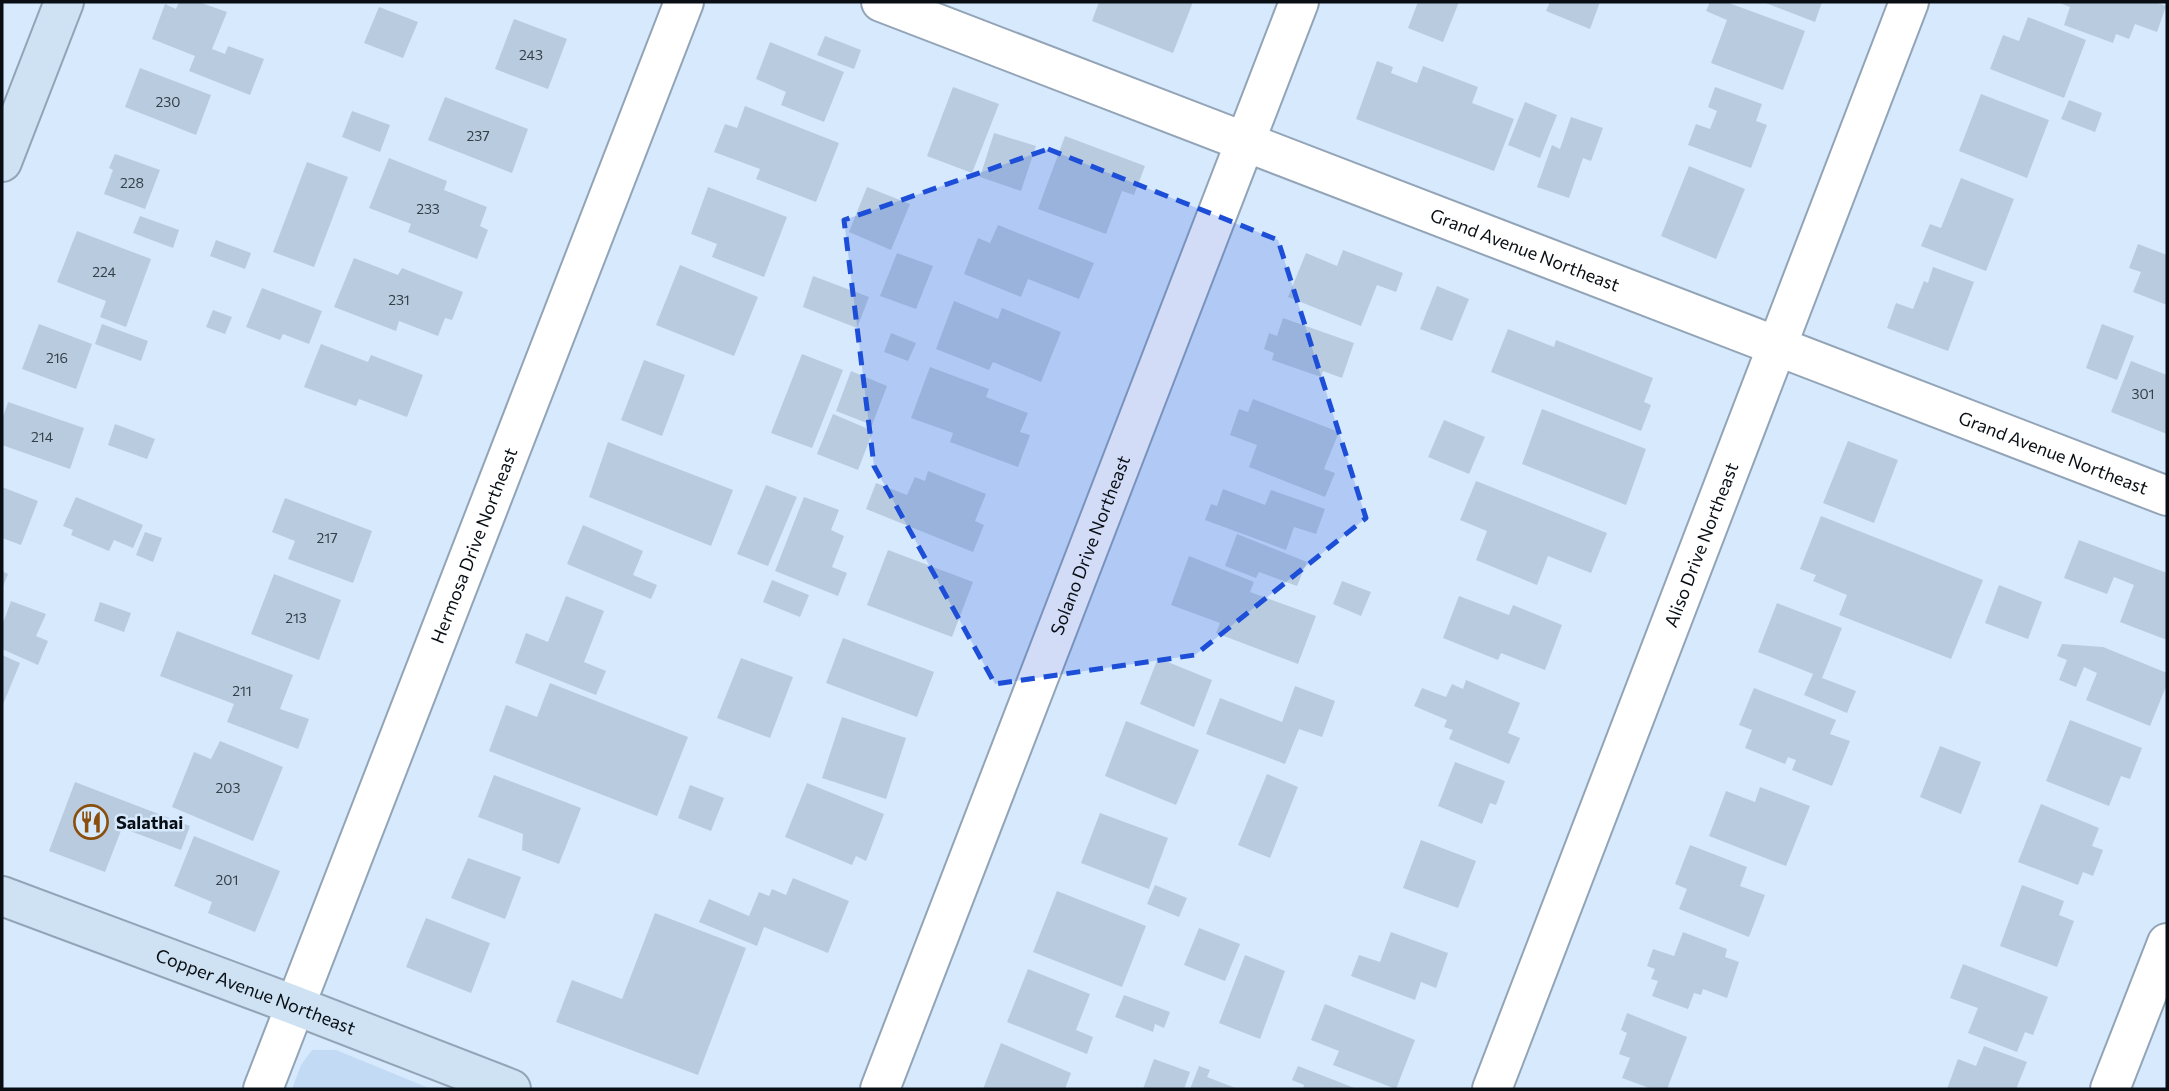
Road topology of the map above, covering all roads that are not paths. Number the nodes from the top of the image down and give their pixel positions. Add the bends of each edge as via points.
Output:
1 (64, 2) edge
2 (684, 2) edge
3 (881, 2) edge
4 (1299, 2) edge
5 (1909, 2) edge
6 (1245, 143) junction
7 (2, 162) edge
8 (1776, 347) junction
9 (2167, 496) edge
10 (2, 896) edge
11 (2167, 943) edge
12 (294, 1005) junction
13 (262, 1089) edge
14 (511, 1089) edge
15 (880, 1089) edge
16 (1492, 1089) edge
17 (2110, 1089) edge

1 - 7 street
2 - 12 street, Hermosa Drive Northeast
3 - 6 street, Grand Avenue Northeast
4 - 6 street, Solano Drive Northeast
5 - 8 street, Aliso Drive Northeast
6 - 8 street, Grand Avenue Northeast
6 - 15 street, Solano Drive Northeast
8 - 9 street, Grand Avenue Northeast
8 - 16 street, Aliso Drive Northeast
10 - 12 street, Copper Avenue Northeast
11 - 17 street
12 - 13 street, Hermosa Drive Northeast
12 - 14 street, Copper Avenue Northeast

